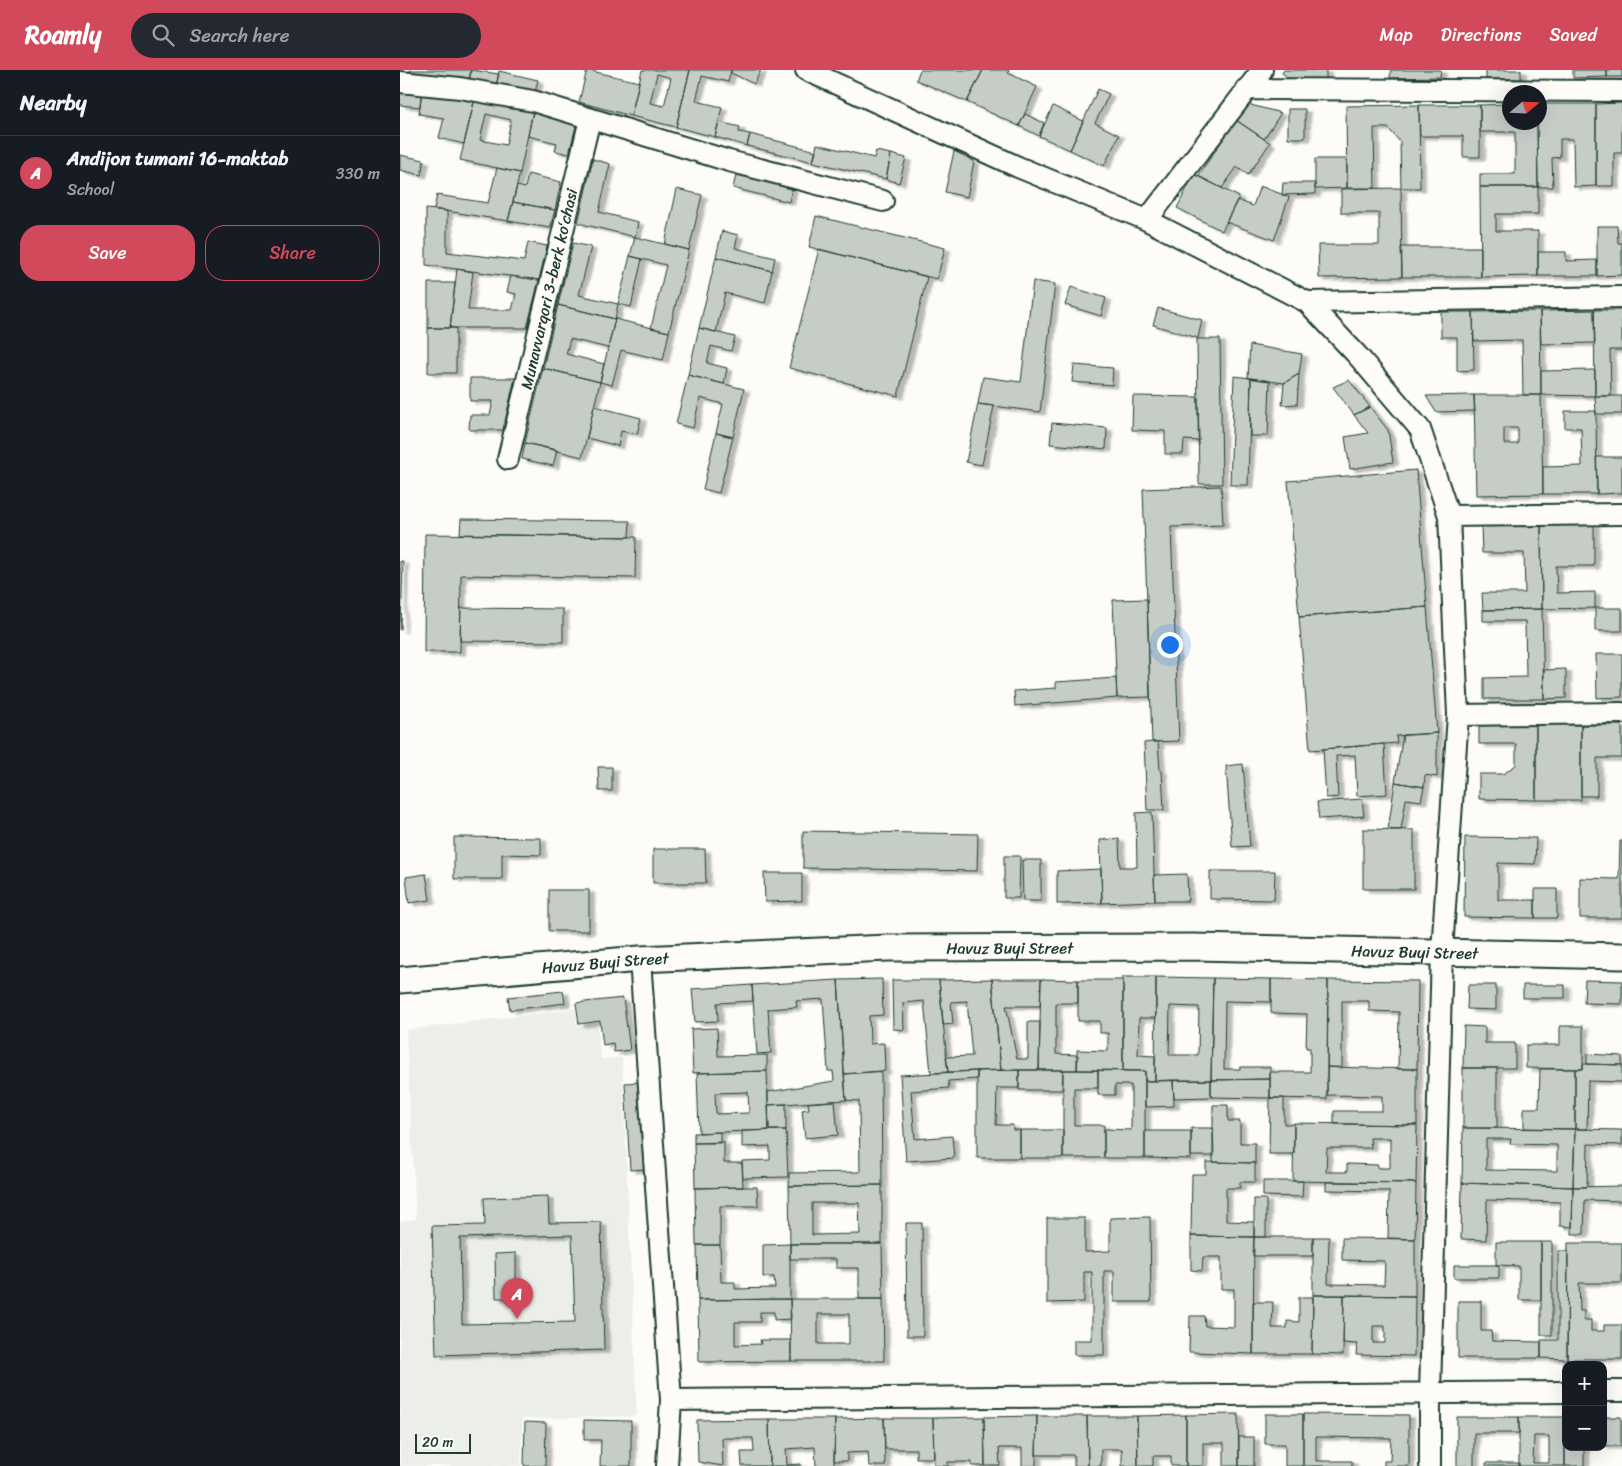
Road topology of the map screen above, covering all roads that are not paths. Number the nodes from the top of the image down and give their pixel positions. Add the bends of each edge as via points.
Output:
1 (806, 70) edge
2 (1262, 70) edge
3 (400, 82) edge
4 (1246, 89) junction
5 (1622, 91) edge
6 (590, 119) junction
7 (883, 201) dead end
8 (1147, 220) junction
9 (1622, 297) edge
10 (1307, 302) junction
11 (508, 459) dead end
12 (1622, 514) edge
13 (1450, 516) junction
14 (1622, 713) edge
15 (1458, 715) junction
16 (1442, 951) junction
17 (1622, 956) edge
18 (640, 959) junction
19 (400, 980) edge
20 (1622, 1391) edge
21 (1562, 1392) edge
22 (1607, 1392) edge
23 (1430, 1393) junction
24 (671, 1400) junction
25 (667, 1466) edge
26 (1430, 1466) edge

1 - 8 street via 1018,167
2 - 4 street
3 - 6 street via 460,88 533,101
4 - 5 street
4 - 8 street
6 - 7 street via 729,161
6 - 11 street, Munavvarqori 3-berk koʻchasi
8 - 10 street
9 - 10 street
10 - 13 street via 1420,429
12 - 13 street
13 - 15 street
14 - 15 street
15 - 16 street
16 - 17 main road, Havuz Buyi Street
16 - 18 main road, Havuz Buyi Street via 1193,947 888,948
16 - 23 street
18 - 19 main road, Havuz Buyi Street
18 - 24 street
20 - 22 street
21 - 23 street
23 - 24 street
23 - 26 street
24 - 25 street

